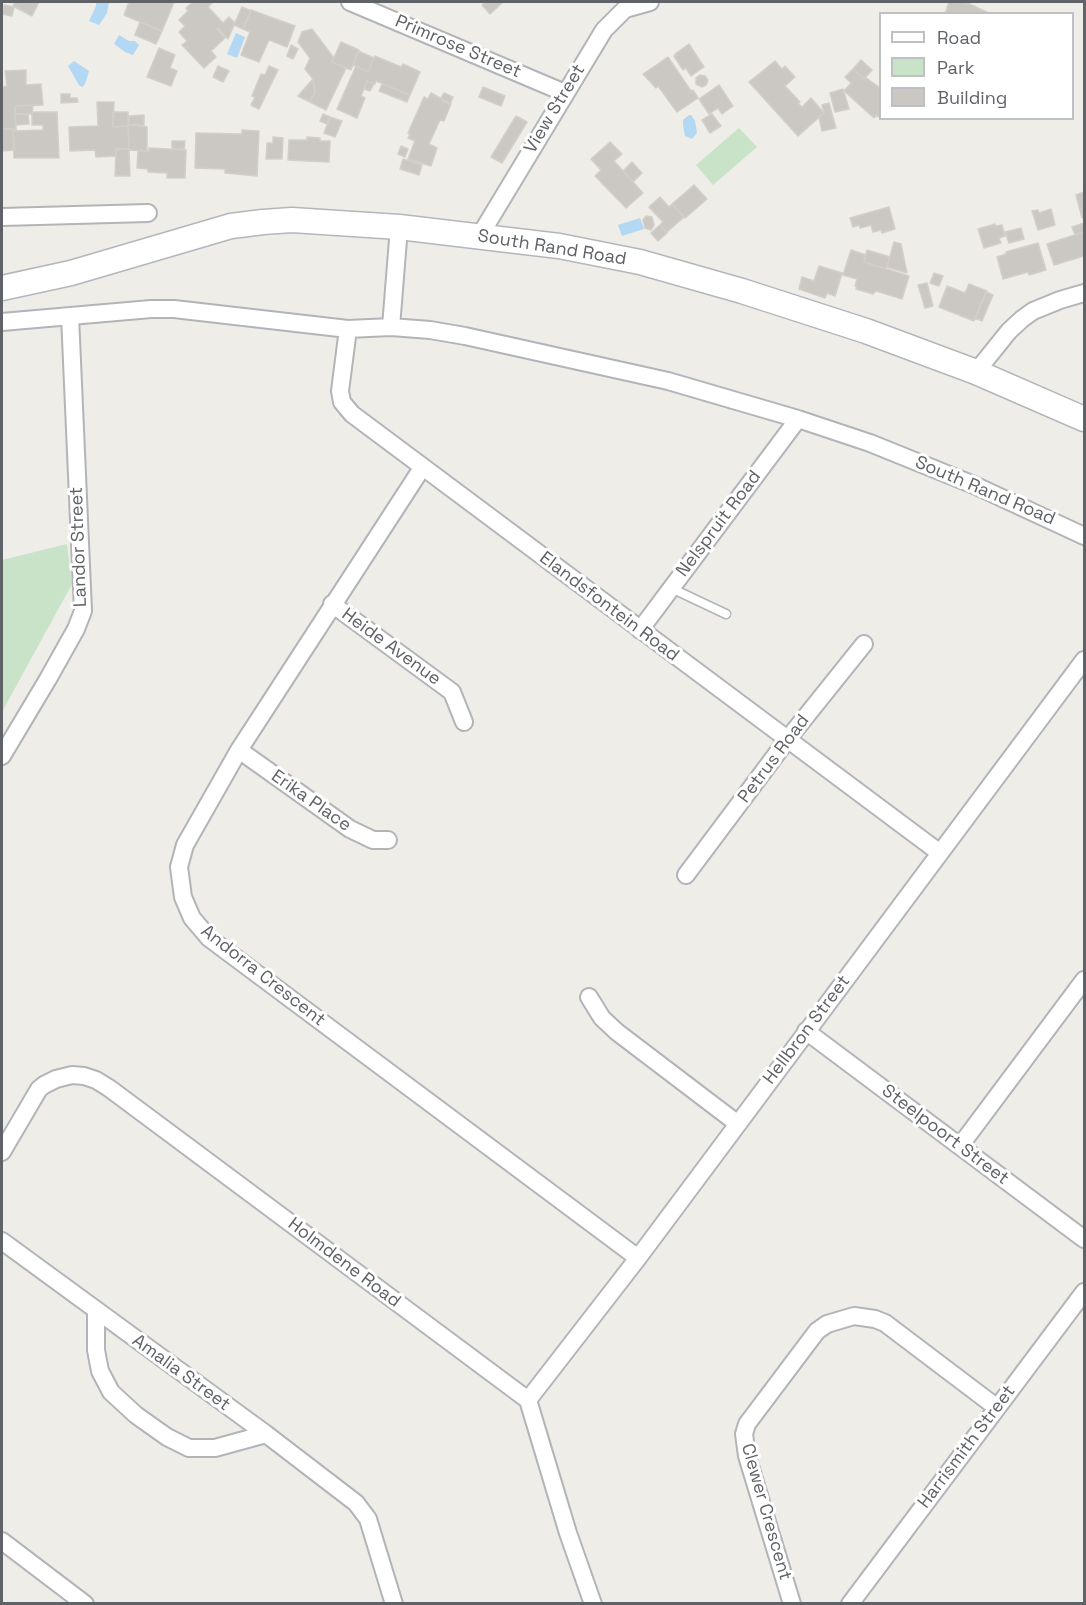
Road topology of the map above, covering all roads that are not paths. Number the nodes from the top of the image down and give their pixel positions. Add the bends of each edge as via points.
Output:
1 (350, 2) edge
2 (650, 2) edge
3 (565, 93) junction
4 (148, 213) dead end
5 (2, 217) edge
6 (399, 227) junction
7 (479, 237) junction
8 (2, 288) edge
9 (1084, 293) edge
10 (70, 316) junction
11 (2, 322) edge
12 (391, 327) junction
13 (348, 329) junction
14 (976, 372) junction
15 (798, 419) junction
16 (1084, 419) edge
17 (423, 468) junction
18 (1084, 536) edge
19 (671, 588) junction
20 (332, 604) junction
21 (726, 614) dead end
22 (640, 630) junction
23 (864, 644) dead end
24 (1084, 660) edge
25 (464, 722) dead end
26 (788, 740) junction
27 (239, 750) junction
28 (2, 755) edge
29 (388, 840) dead end
30 (940, 853) junction
31 (686, 875) dead end
32 (1084, 980) edge
33 (589, 998) dead end
34 (806, 1031) junction
35 (738, 1124) junction
36 (960, 1146) junction
37 (2, 1152) edge
38 (1084, 1239) edge
39 (2, 1241) edge
40 (638, 1258) junction
41 (1084, 1292) edge
42 (96, 1311) junction
43 (528, 1400) junction
44 (996, 1407) junction
45 (266, 1434) junction
46 (2, 1541) edge
47 (85, 1604) edge
48 (394, 1604) edge
49 (593, 1604) edge
50 (792, 1604) edge
51 (850, 1604) edge

1 - 3 street, Primrose Street
2 - 3 street, View Street via 626,9 610,22
3 - 7 street, View Street
4 - 5 street
6 - 7 main road, South Rand Road
6 - 8 main road, South Rand Road via 292,220 231,226 71,273
6 - 12 street
7 - 14 main road, South Rand Road via 603,254 683,273
9 - 14 street via 1022,319
10 - 11 street, South Rand Road
10 - 13 street, South Rand Road via 174,309
10 - 28 street, Landor Street via 83,612
12 - 13 street, South Rand Road
12 - 15 street, South Rand Road via 430,330 529,349 668,381
13 - 17 street, Elandsfontein Road via 342,402 359,420
14 - 16 main road, South Rand Road
15 - 18 street, South Rand Road via 974,485
15 - 19 street, Nelspruit Road
17 - 20 street, Andorra Crescent
17 - 22 street, Elandsfontein Road
19 - 21 lane
19 - 22 street, Nelspruit Road
20 - 25 street, Heide Avenue via 452,692
20 - 27 street, Andorra Crescent
22 - 26 street, Elandsfontein Road
23 - 26 street, Petrus Road
24 - 30 street, Hellbron Street
26 - 30 street, Elandsfontein Road
26 - 31 street, Petrus Road
27 - 29 street, Erika Place via 350,829 373,840
27 - 40 street, Andorra Crescent via 185,845 179,867 186,906 199,928
30 - 34 street, Hellbron Street
32 - 36 street
33 - 35 street via 617,1032
34 - 35 street, Hellbron Street
34 - 36 street, Steelpoort Street
35 - 40 street, Hellbron Street
36 - 38 street, Steelpoort Street
37 - 43 street, Holmdene Road via 44,1085 72,1075 96,1080
39 - 42 street, Amalia Street
40 - 43 street, Hellbron Street
41 - 44 street, Harrismith Street
42 - 45 street, Amalia Street
42 - 45 street via 100,1371 111,1392 136,1415 189,1448 215,1448
43 - 49 street
44 - 50 street, Clewer Crescent via 885,1323 854,1316 826,1324 817,1331 747,1424 744,1434 747,1456
44 - 51 street, Harrismith Street
45 - 48 street, Amalia Street via 363,1510
46 - 47 street

